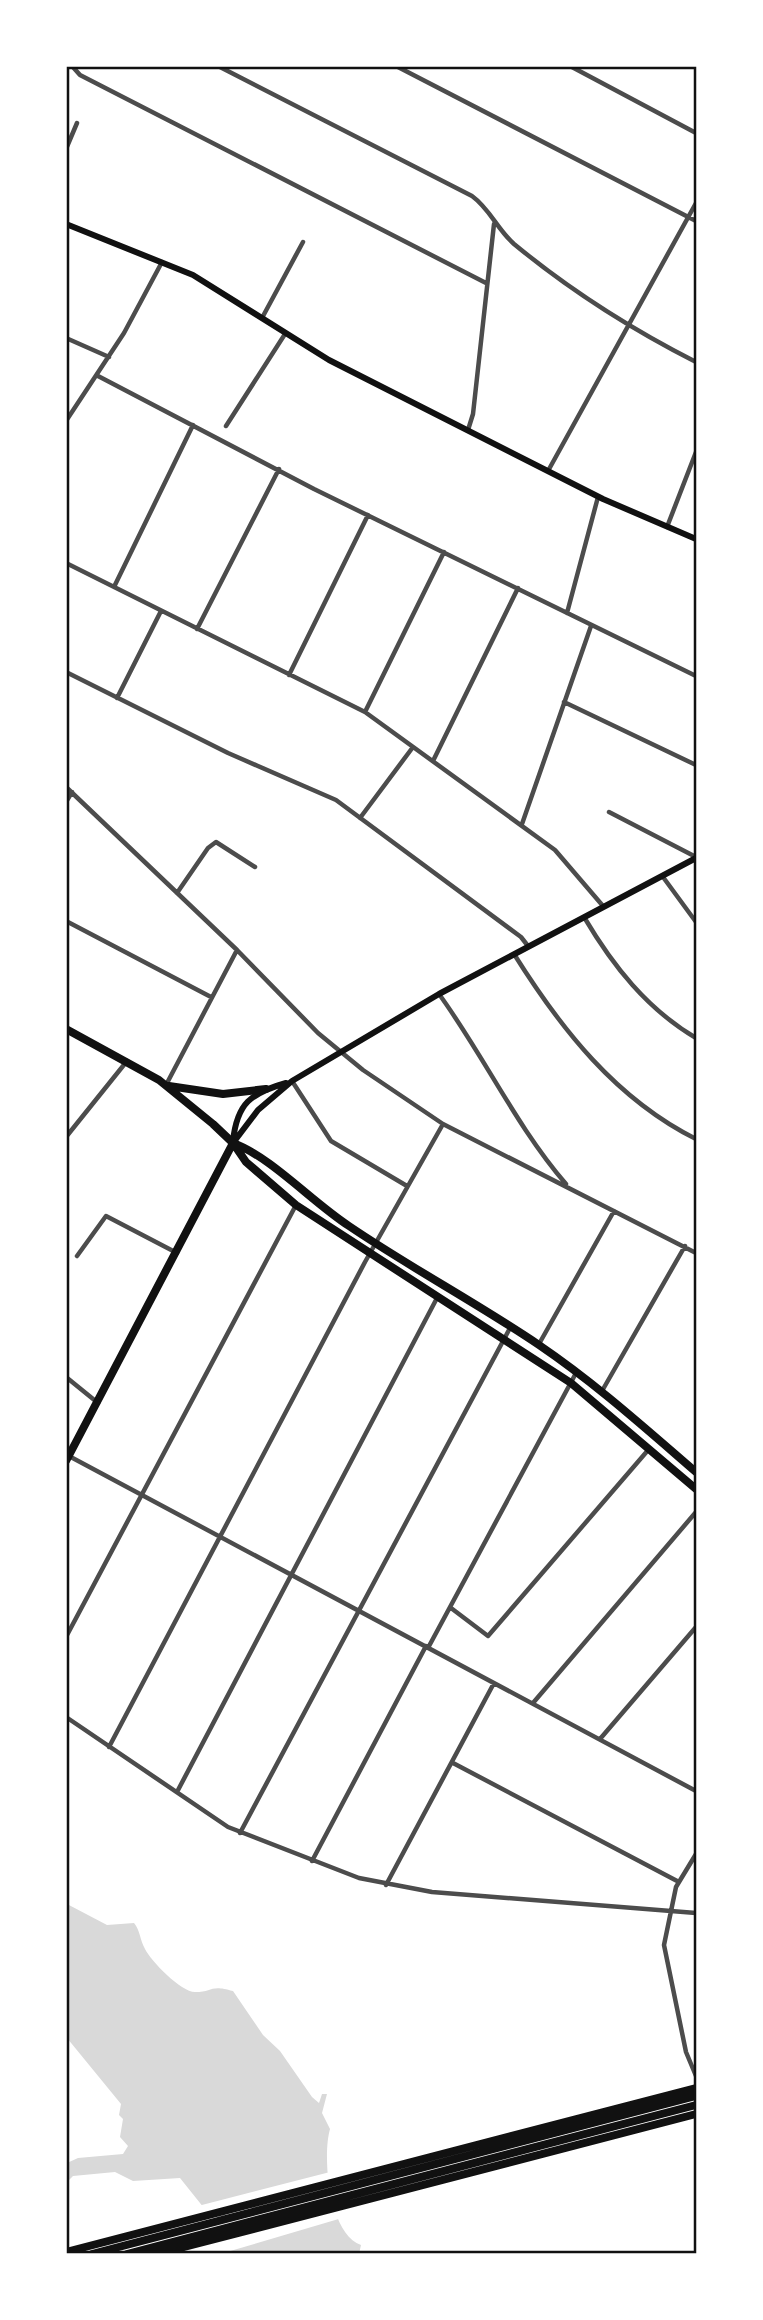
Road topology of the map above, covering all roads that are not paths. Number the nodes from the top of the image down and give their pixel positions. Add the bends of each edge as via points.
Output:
1 (72, 66) edge
2 (218, 66) edge
3 (396, 66) edge
4 (570, 66) edge
5 (77, 123) dead end
6 (696, 133) edge
7 (66, 149) edge
8 (696, 203) edge
9 (689, 218) junction
10 (696, 221) edge
11 (495, 223) junction
12 (66, 224) edge
13 (303, 242) dead end
14 (162, 262) junction
15 (486, 283) junction
16 (262, 319) junction
17 (629, 327) junction
18 (285, 334) junction
19 (66, 338) edge
20 (109, 357) junction
21 (696, 362) edge
22 (98, 376) junction
23 (66, 421) edge
24 (192, 425) junction
25 (226, 426) dead end
26 (467, 431) junction
27 (696, 452) edge
28 (279, 469) junction
29 (548, 472) junction
30 (598, 497) junction
31 (368, 515) junction
32 (667, 527) junction
33 (696, 539) edge
34 (444, 552) junction
35 (66, 563) edge
36 (114, 587) junction
37 (518, 588) junction
38 (161, 611) junction
39 (567, 613) junction
40 (591, 626) junction
41 (197, 629) junction
42 (66, 672) edge
43 (289, 675) junction
44 (696, 676) edge
45 (117, 698) junction
46 (564, 702) junction
47 (365, 712) junction
48 (413, 747) junction
49 (433, 761) junction
50 (696, 765) edge
51 (66, 787) edge
52 (72, 792) junction
53 (66, 802) edge
54 (609, 812) dead end
55 (360, 818) junction
56 (522, 824) junction
57 (696, 858) edge
58 (255, 867) dead end
59 (663, 877) junction
60 (177, 893) junction
61 (603, 906) junction
62 (583, 916) junction
63 (66, 921) edge
64 (696, 922) edge
65 (528, 946) junction
66 (237, 950) junction
67 (514, 954) junction
68 (439, 994) junction
69 (211, 997) junction
70 (66, 1029) edge
71 (696, 1038) edge
72 (342, 1052) junction
73 (128, 1060) junction
74 (292, 1081) junction
75 (166, 1085) junction
76 (266, 1089) junction
77 (443, 1124) junction
78 (66, 1137) edge
79 (696, 1139) edge
80 (233, 1143) junction
81 (408, 1186) junction
82 (569, 1188) junction
83 (296, 1205) junction
84 (614, 1211) junction
85 (376, 1244) junction
86 (685, 1247) junction
87 (696, 1252) edge
88 (177, 1254) junction
89 (77, 1255) dead end
90 (369, 1255) junction
91 (438, 1296) junction
92 (510, 1327) junction
93 (503, 1338) junction
94 (538, 1345) junction
95 (577, 1373) junction
96 (66, 1377) edge
97 (571, 1383) junction
98 (602, 1391) junction
99 (98, 1403) junction
100 (650, 1448) junction
101 (68, 1457) edge
102 (696, 1472) edge
103 (696, 1489) edge
104 (142, 1495) junction
105 (696, 1512) edge
106 (220, 1536) junction
107 (291, 1574) junction
108 (451, 1608) junction
109 (358, 1610) junction
110 (696, 1627) edge
111 (66, 1637) edge
112 (427, 1647) junction
113 (494, 1683) junction
114 (533, 1703) junction
115 (66, 1717) edge
116 (600, 1739) junction
117 (109, 1747) junction
118 (453, 1763) junction
119 (696, 1791) edge
120 (177, 1792) junction
121 (240, 1833) junction
122 (696, 1854) edge
123 (312, 1861) junction
124 (679, 1882) junction
125 (386, 1885) junction
126 (670, 1911) junction
127 (696, 1913) edge
128 (696, 2076) edge
129 (696, 2088) edge
130 (696, 2096) edge
131 (696, 2105) edge
132 (675, 2106) junction
133 (696, 2114) edge
134 (362, 2188) junction
135 (174, 2236) junction
136 (68, 2251) edge
137 (92, 2253) edge
138 (127, 2253) edge
139 (157, 2253) edge

1 - 15 street via 80,75
2 - 11 street via 472,196
3 - 9 street
4 - 6 street
5 - 7 street
8 - 9 street
9 - 10 street
9 - 17 street
11 - 15 street
11 - 17 street via 526,253
12 - 14 main road
13 - 16 street
14 - 16 main road via 201,280
14 - 20 street
15 - 26 street via 473,414
16 - 18 main road
17 - 21 street
17 - 29 street
18 - 25 street
18 - 26 main road
19 - 20 street
20 - 22 street
22 - 23 street
22 - 24 street
24 - 28 street
24 - 36 street
26 - 29 main road
27 - 32 street
28 - 31 street
28 - 41 street
29 - 30 main road
30 - 32 main road
30 - 39 street
31 - 34 street
31 - 43 street
32 - 33 main road
34 - 37 street
34 - 47 street
35 - 36 street
36 - 38 street
37 - 39 street
37 - 49 street
38 - 41 street
38 - 45 street
39 - 40 street
40 - 44 street
40 - 46 street
41 - 43 street
42 - 45 street
43 - 47 street
45 - 55 street via 228,753 315,789
46 - 50 street
46 - 56 street
47 - 48 street
48 - 49 street
48 - 55 street
49 - 56 street
51 - 52 street
52 - 53 street
52 - 60 street
54 - 57 street
55 - 65 street
56 - 61 street via 555,850
57 - 59 main road
58 - 60 street via 216,842
59 - 61 main road
59 - 64 street
60 - 66 street
61 - 62 main road
62 - 65 main road
62 - 71 street via 608,957 638,992
63 - 69 street
65 - 67 main road
66 - 69 street
66 - 72 street
67 - 68 main road
67 - 79 street via 551,1013 596,1064 634,1098
68 - 72 main road
68 - 82 street via 534,1143
69 - 75 street
70 - 73 highway
72 - 74 main road
72 - 77 street
73 - 75 highway
73 - 78 street
74 - 76 main road
74 - 80 main road via 258,1110
74 - 81 street via 331,1141
75 - 76 highway via 223,1094
75 - 80 highway
76 - 80 main road via 236,1116
77 - 81 street
77 - 82 street
80 - 83 highway via 246,1162
80 - 85 highway via 253,1150 308,1198
80 - 88 highway
81 - 85 street
82 - 84 street
83 - 90 highway
83 - 104 street
84 - 86 street
84 - 94 street
85 - 90 street
85 - 92 highway
86 - 87 street
86 - 98 street
88 - 89 street via 106,1216
88 - 99 highway
90 - 91 highway
90 - 106 street
91 - 93 highway
91 - 107 street
92 - 93 street
92 - 94 highway
93 - 97 highway
93 - 109 street
94 - 95 highway
95 - 97 street
95 - 98 highway
96 - 99 street
97 - 100 highway
97 - 108 street
98 - 102 highway
99 - 101 highway
100 - 103 highway
100 - 108 street via 488,1636
101 - 104 street
104 - 106 street
104 - 111 street
105 - 114 street
106 - 107 street
106 - 117 street
107 - 109 street
107 - 120 street
108 - 112 street
109 - 112 street
109 - 121 street
110 - 116 street
112 - 113 street
112 - 123 street
113 - 114 street
113 - 118 street
114 - 116 street
115 - 117 street
116 - 119 street
117 - 120 street
118 - 124 street
118 - 125 street
120 - 121 street
121 - 123 street
122 - 124 street
123 - 125 street
124 - 126 street
125 - 126 street
126 - 127 street
126 - 128 street via 664,1953 686,2052
129 - 132 highway
130 - 132 highway
131 - 132 highway
132 - 133 highway
132 - 134 highway
132 - 134 highway
134 - 135 highway
134 - 135 highway
135 - 136 highway
135 - 137 highway
135 - 138 highway
135 - 139 highway

